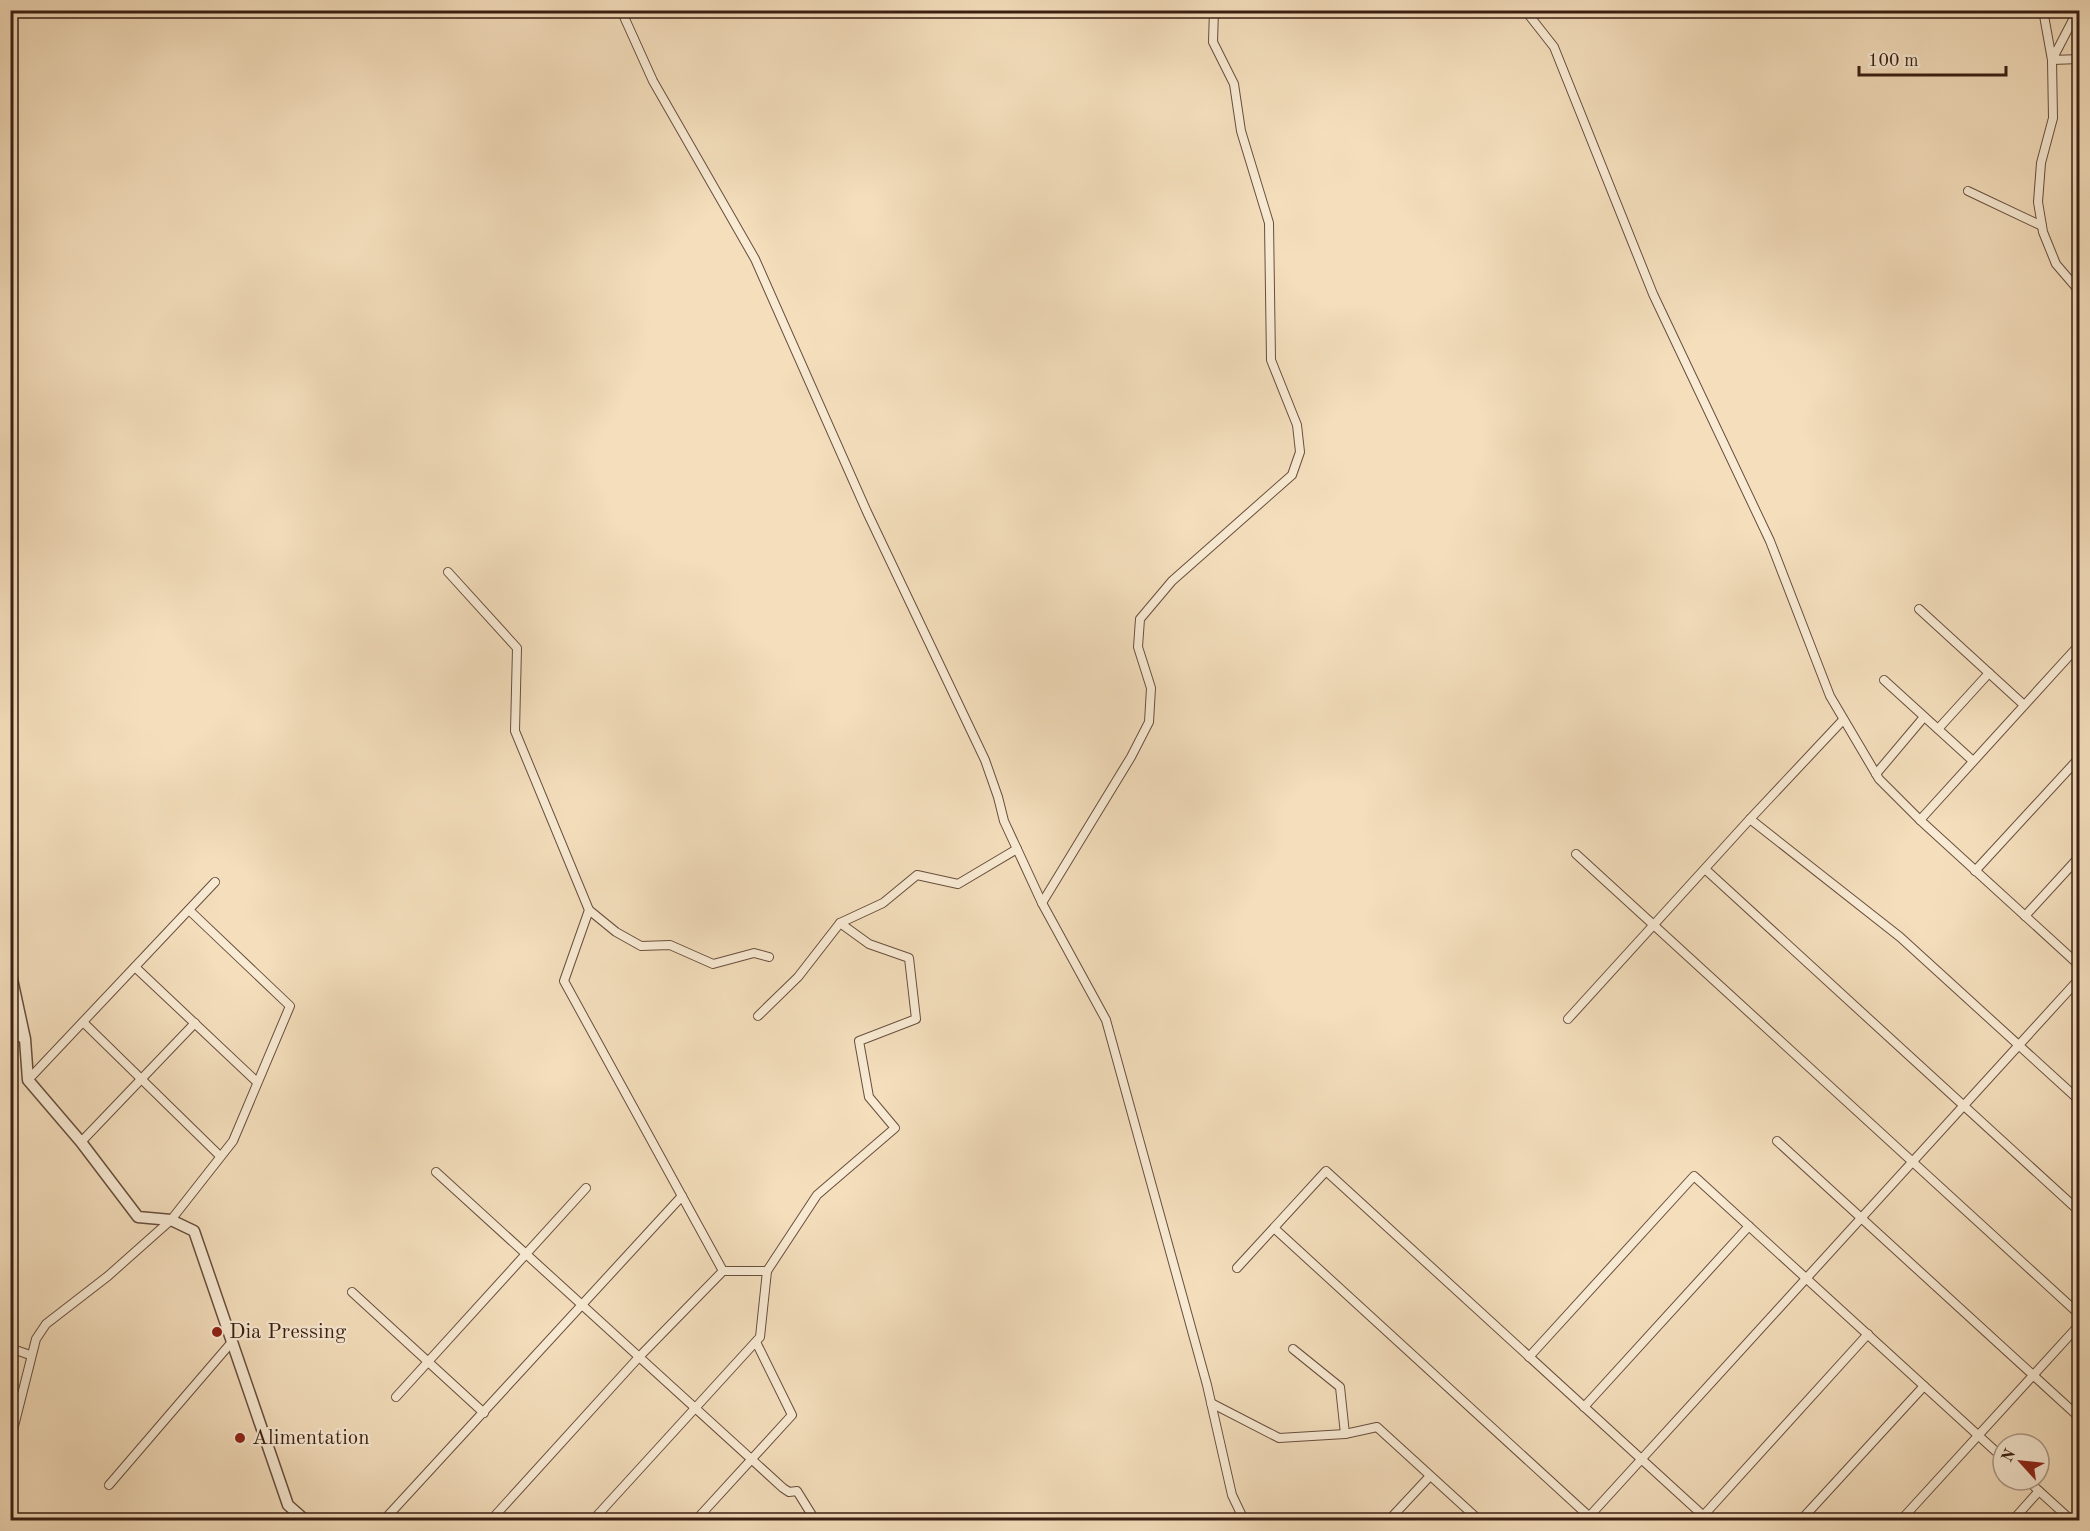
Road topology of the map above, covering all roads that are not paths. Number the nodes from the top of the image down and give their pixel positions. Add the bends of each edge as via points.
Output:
1 (621, 10) edge
2 (1215, 10) edge
3 (1525, 10) edge
4 (2043, 10) edge
5 (2078, 10) edge
6 (2079, 59) edge
7 (2052, 60) junction
8 (1968, 191) dead end
9 (2042, 226) junction
10 (2079, 292) edge
11 (448, 572) dead end
12 (1919, 609) dead end
13 (2079, 644) edge
14 (1989, 673) junction
15 (1884, 680) dead end
16 (2024, 705) junction
17 (1924, 717) junction
18 (1844, 720) junction
19 (1938, 729) junction
20 (2079, 757) edge
21 (1973, 761) junction
22 (1876, 774) junction
23 (1750, 819) junction
24 (1920, 820) junction
25 (1017, 849) junction
26 (1576, 855) dead end
27 (2079, 856) edge
28 (1705, 869) junction
29 (1976, 871) junction
30 (215, 882) dead end
31 (1042, 903) junction
32 (189, 910) junction
33 (589, 910) junction
34 (2025, 916) junction
35 (840, 923) junction
36 (1653, 925) junction
37 (769, 957) dead end
38 (2079, 966) edge
39 (135, 967) junction
40 (10, 970) edge
41 (2079, 978) edge
42 (758, 1016) dead end
43 (1568, 1019) dead end
44 (83, 1022) junction
45 (195, 1023) junction
46 (10, 1034) edge
47 (25, 1039) junction
48 (2018, 1045) junction
49 (141, 1079) junction
50 (28, 1080) junction
51 (258, 1082) junction
52 (2079, 1101) edge
53 (1963, 1106) junction
54 (1776, 1141) dead end
55 (81, 1142) junction
56 (220, 1156) junction
57 (1912, 1162) junction
58 (436, 1172) dead end
59 (586, 1188) dead end
60 (682, 1196) junction
61 (2079, 1212) edge
62 (1861, 1218) junction
63 (171, 1220) junction
64 (1749, 1226) junction
65 (1274, 1228) junction
66 (526, 1254) junction
67 (1237, 1268) dead end
68 (767, 1270) junction
69 (723, 1271) junction
70 (1806, 1278) junction
71 (352, 1292) dead end
72 (583, 1305) junction
73 (2079, 1315) edge
74 (2079, 1324) edge
75 (1868, 1334) junction
76 (756, 1342) junction
77 (231, 1343) junction
78 (10, 1348) edge
79 (1293, 1349) dead end
80 (30, 1355) junction
81 (639, 1357) junction
82 (1529, 1357) junction
83 (428, 1362) junction
84 (2033, 1375) junction
85 (1924, 1386) junction
86 (396, 1397) dead end
87 (1211, 1403) junction
88 (1584, 1407) junction
89 (695, 1408) junction
90 (484, 1413) junction
91 (2079, 1418) edge
92 (1345, 1434) junction
93 (1978, 1436) junction
94 (10, 1442) edge
95 (1991, 1447) edge
96 (751, 1460) junction
97 (1641, 1460) junction
98 (1430, 1476) junction
99 (108, 1485) dead end
100 (2038, 1492) edge
101 (2040, 1492) edge
102 (1706, 1518) edge
103 (1590, 1519) edge
104 (305, 1521) edge
105 (384, 1521) edge
106 (491, 1521) edge
107 (593, 1521) edge
108 (696, 1521) edge
109 (814, 1521) edge
110 (1244, 1521) edge
111 (1389, 1521) edge
112 (1479, 1521) edge
113 (1801, 1521) edge
114 (1901, 1521) edge
115 (2013, 1521) edge
116 (2071, 1521) edge

1 - 25 street via 653,81 754,259 867,512 985,760
2 - 31 street via 1213,42 1234,84 1241,131 1269,223 1271,360 1297,425 1300,452 1292,475 1172,581 1140,619 1138,647 1151,688 1149,722
3 - 18 street via 1554,47 1653,294 1770,541 1830,696
4 - 7 street
5 - 7 street
6 - 7 street
7 - 9 street via 2053,118 2041,163 2038,202
8 - 9 street
9 - 10 street via 2056,264
11 - 33 street via 517,648 515,730
12 - 14 street
13 - 16 street
14 - 16 street
14 - 19 street
15 - 17 street
16 - 21 street
17 - 19 street
17 - 22 street
18 - 22 street
18 - 23 street
19 - 21 street
20 - 29 street
21 - 24 street
22 - 24 street
23 - 28 street
23 - 48 street via 1900,937
24 - 29 street
25 - 31 street
25 - 35 street via 958,884 917,875 883,903
26 - 36 street
27 - 34 street
28 - 36 street
28 - 53 street
29 - 34 street
30 - 32 street
31 - 87 street via 1106,1020
32 - 39 street
32 - 51 street via 290,1006
33 - 37 street via 641,946 670,945 713,964 754,952
33 - 60 street via 564,981
34 - 38 street
35 - 42 street via 798,977
35 - 68 street via 869,944 909,958 916,1019 859,1041 868,1097 895,1128 817,1195
36 - 43 street
36 - 57 street
39 - 44 street
39 - 45 street
40 - 47 street
41 - 48 street
44 - 49 street
44 - 50 street
45 - 49 street
45 - 51 street
46 - 47 street
47 - 50 street
48 - 52 street
48 - 53 street
49 - 55 street
49 - 56 street
50 - 55 street
51 - 56 street via 233,1141
53 - 57 street
53 - 61 street
54 - 62 street
55 - 63 street via 138,1217
56 - 63 street
57 - 62 street
57 - 73 street
58 - 66 street
59 - 66 street
60 - 69 street
60 - 72 street
62 - 70 street
62 - 84 street
63 - 77 street via 194,1231
63 - 80 street via 46,1324
64 - 70 street
64 - 82 street via 1694,1176
64 - 88 street
65 - 67 street
65 - 82 street via 1326,1171
65 - 103 street
66 - 72 street
66 - 83 street
68 - 69 street
68 - 76 street via 760,1337
69 - 81 street
70 - 75 street
70 - 97 street
71 - 83 street
72 - 81 street
72 - 90 street
74 - 84 street
75 - 85 street
75 - 102 street
76 - 89 street
76 - 96 street via 792,1415
77 - 99 street
77 - 104 street via 288,1505
78 - 80 street
79 - 92 street via 1340,1387
80 - 94 street
81 - 89 street
81 - 106 street
82 - 88 street
83 - 86 street
83 - 90 street
84 - 91 street
84 - 93 street
85 - 93 street
85 - 113 street
87 - 92 street via 1280,1438
87 - 110 street via 1232,1494
88 - 97 street
89 - 96 street
89 - 107 street
90 - 105 street
92 - 98 street via 1377,1427
93 - 95 street
93 - 114 street
96 - 108 street
96 - 109 street via 783,1488 796,1491
97 - 102 street
97 - 103 street
98 - 111 street
98 - 112 street
100 - 115 street
101 - 116 street

